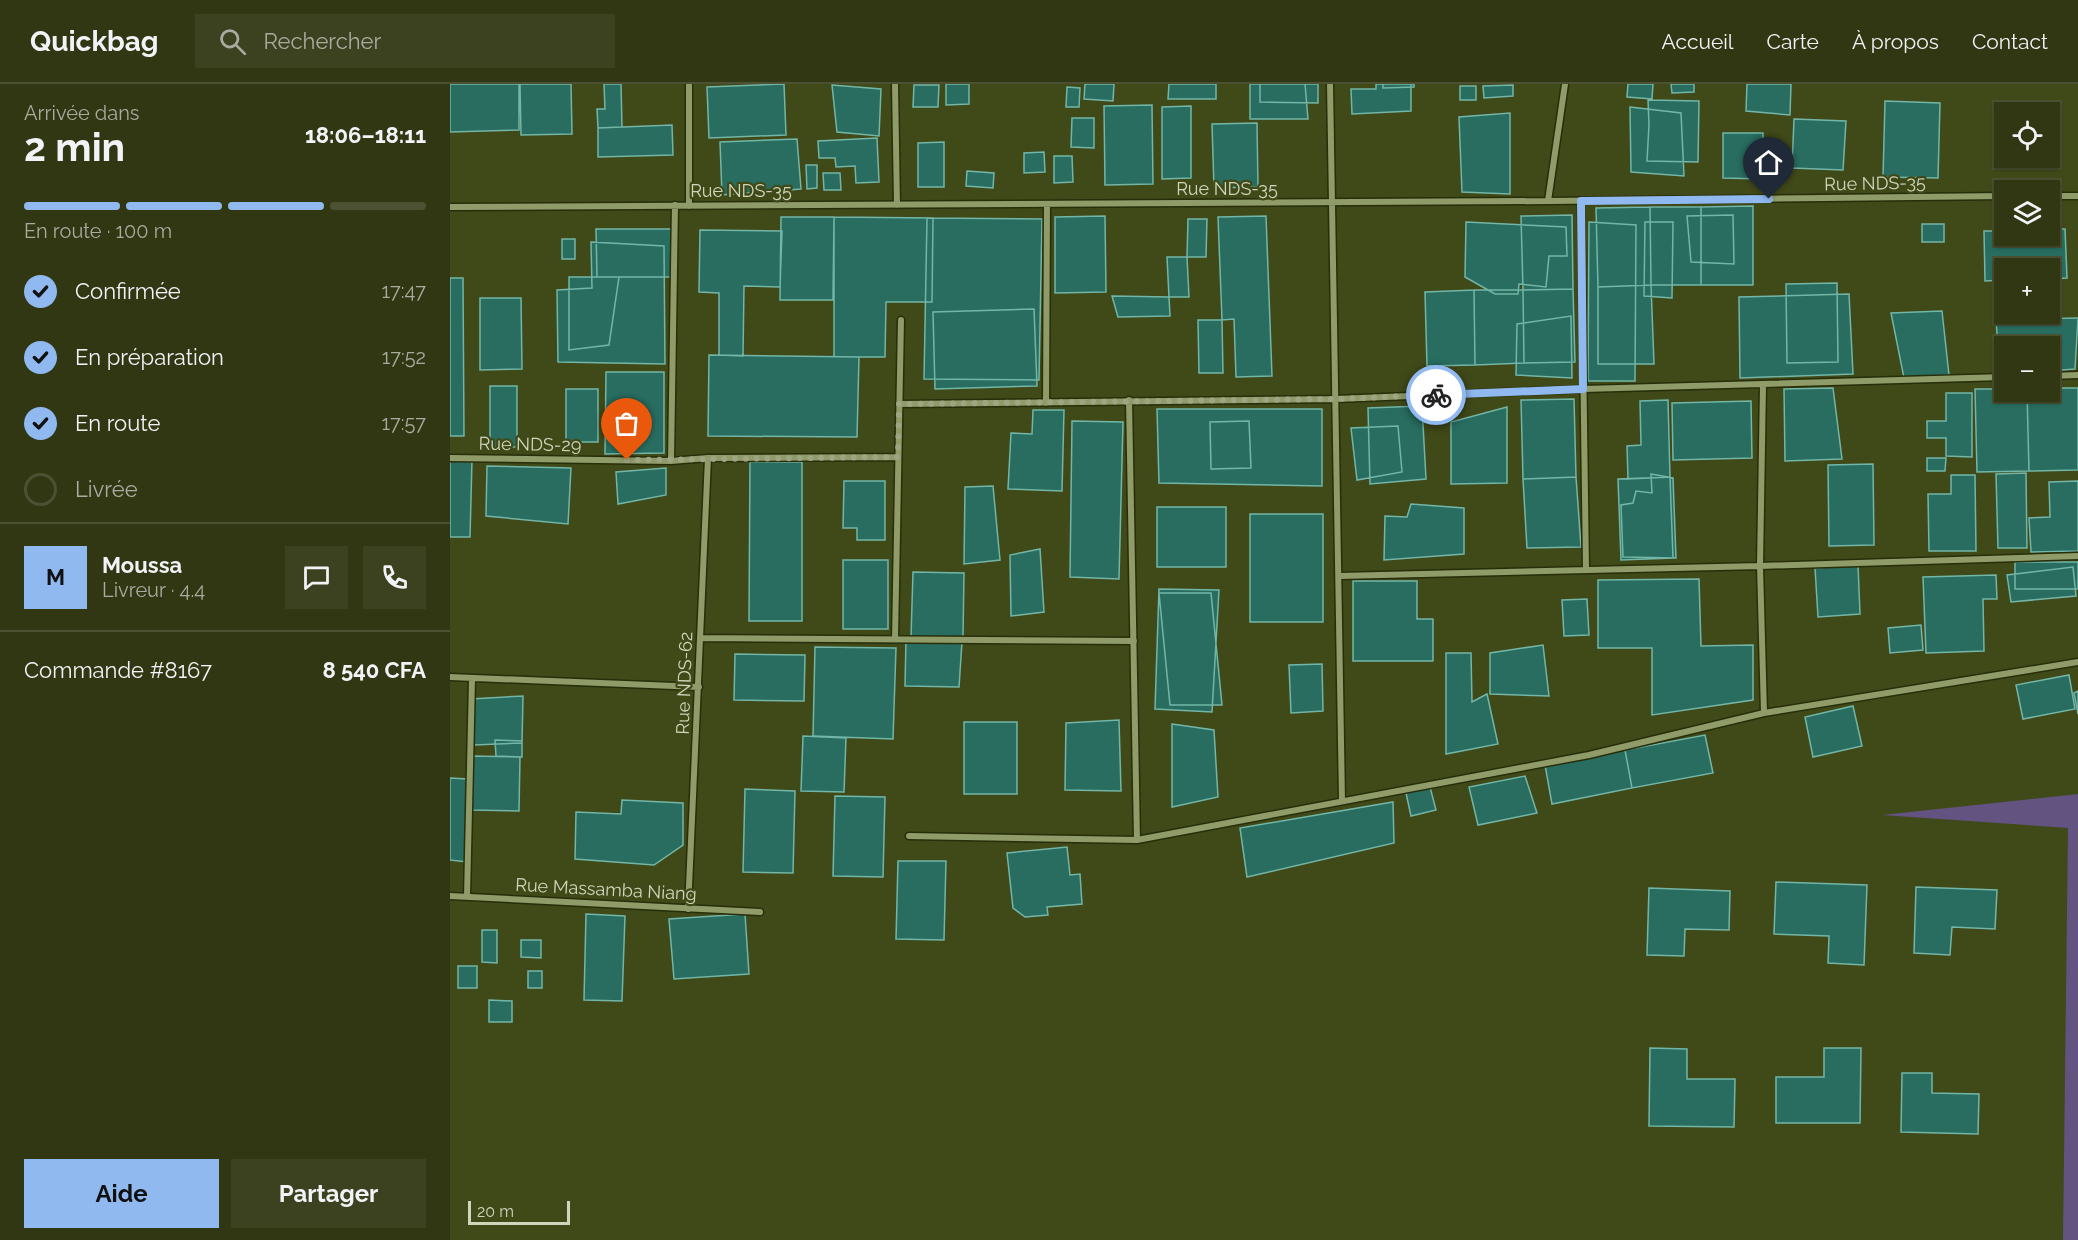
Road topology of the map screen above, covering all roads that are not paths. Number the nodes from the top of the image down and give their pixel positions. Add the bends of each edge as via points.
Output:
1 (689, 84) edge
2 (895, 84) edge
3 (1330, 84) edge
4 (1565, 84) edge
5 (1994, 196) edge
6 (2060, 196) edge
7 (2078, 196) edge
8 (1548, 201) junction
9 (1581, 201) junction
10 (1332, 202) junction
11 (1047, 204) junction
12 (675, 205) junction
13 (897, 205) junction
14 (689, 206) junction
15 (450, 207) edge
16 (901, 320) dead end
17 (2078, 375) edge
18 (2060, 376) edge
19 (1994, 377) edge
20 (1763, 385) junction
21 (1583, 389) junction
22 (1336, 399) junction
23 (1130, 400) junction
24 (1046, 403) junction
25 (899, 404) junction
26 (898, 457) junction
27 (450, 458) edge
28 (708, 458) junction
29 (671, 461) junction
30 (2078, 556) edge
31 (1760, 566) junction
32 (1586, 570) junction
33 (1339, 576) junction
34 (701, 638) junction
35 (895, 639) junction
36 (1134, 640) junction
37 (2078, 662) edge
38 (450, 677) edge
39 (472, 679) junction
40 (699, 687) junction
41 (1764, 712) junction
42 (1342, 801) junction
43 (909, 836) dead end
44 (1137, 840) junction
45 (450, 896) edge
46 (467, 897) junction
47 (688, 909) junction
48 (760, 912) dead end

1 - 14 street
2 - 13 street
3 - 10 street
4 - 8 street
5 - 9 street, Rue NDS-35
6 - 7 street
8 - 9 street, Rue NDS-35
8 - 10 street, Rue NDS-35
9 - 21 street
10 - 11 street, Rue NDS-35
10 - 22 street
11 - 13 street, Rue NDS-35
11 - 24 street
12 - 14 street, Rue NDS-35
12 - 15 street, Rue NDS-35
12 - 29 street
13 - 14 street, Rue NDS-35
16 - 25 street
17 - 18 street
19 - 20 street
20 - 21 street
20 - 31 street
21 - 22 street
21 - 32 street
22 - 23 street
22 - 33 street
23 - 24 street
23 - 36 street
24 - 25 street
25 - 26 street
26 - 28 street, Rue NDS-29
26 - 35 street
27 - 29 street, Rue NDS-29
28 - 29 street, Rue NDS-29
28 - 34 street, Rue NDS-62
30 - 31 street
31 - 32 street
31 - 41 street
32 - 33 street
33 - 42 street
34 - 35 street
34 - 40 street, Rue NDS-62
35 - 36 street
36 - 44 street
37 - 41 street
38 - 39 street
39 - 40 street
39 - 46 street
40 - 47 street, Rue NDS-62
41 - 42 street via 1589,754
42 - 44 street
43 - 44 street
45 - 46 street, Rue Massamba Niang
46 - 47 street, Rue Massamba Niang
47 - 48 street, Rue Massamba Niang

